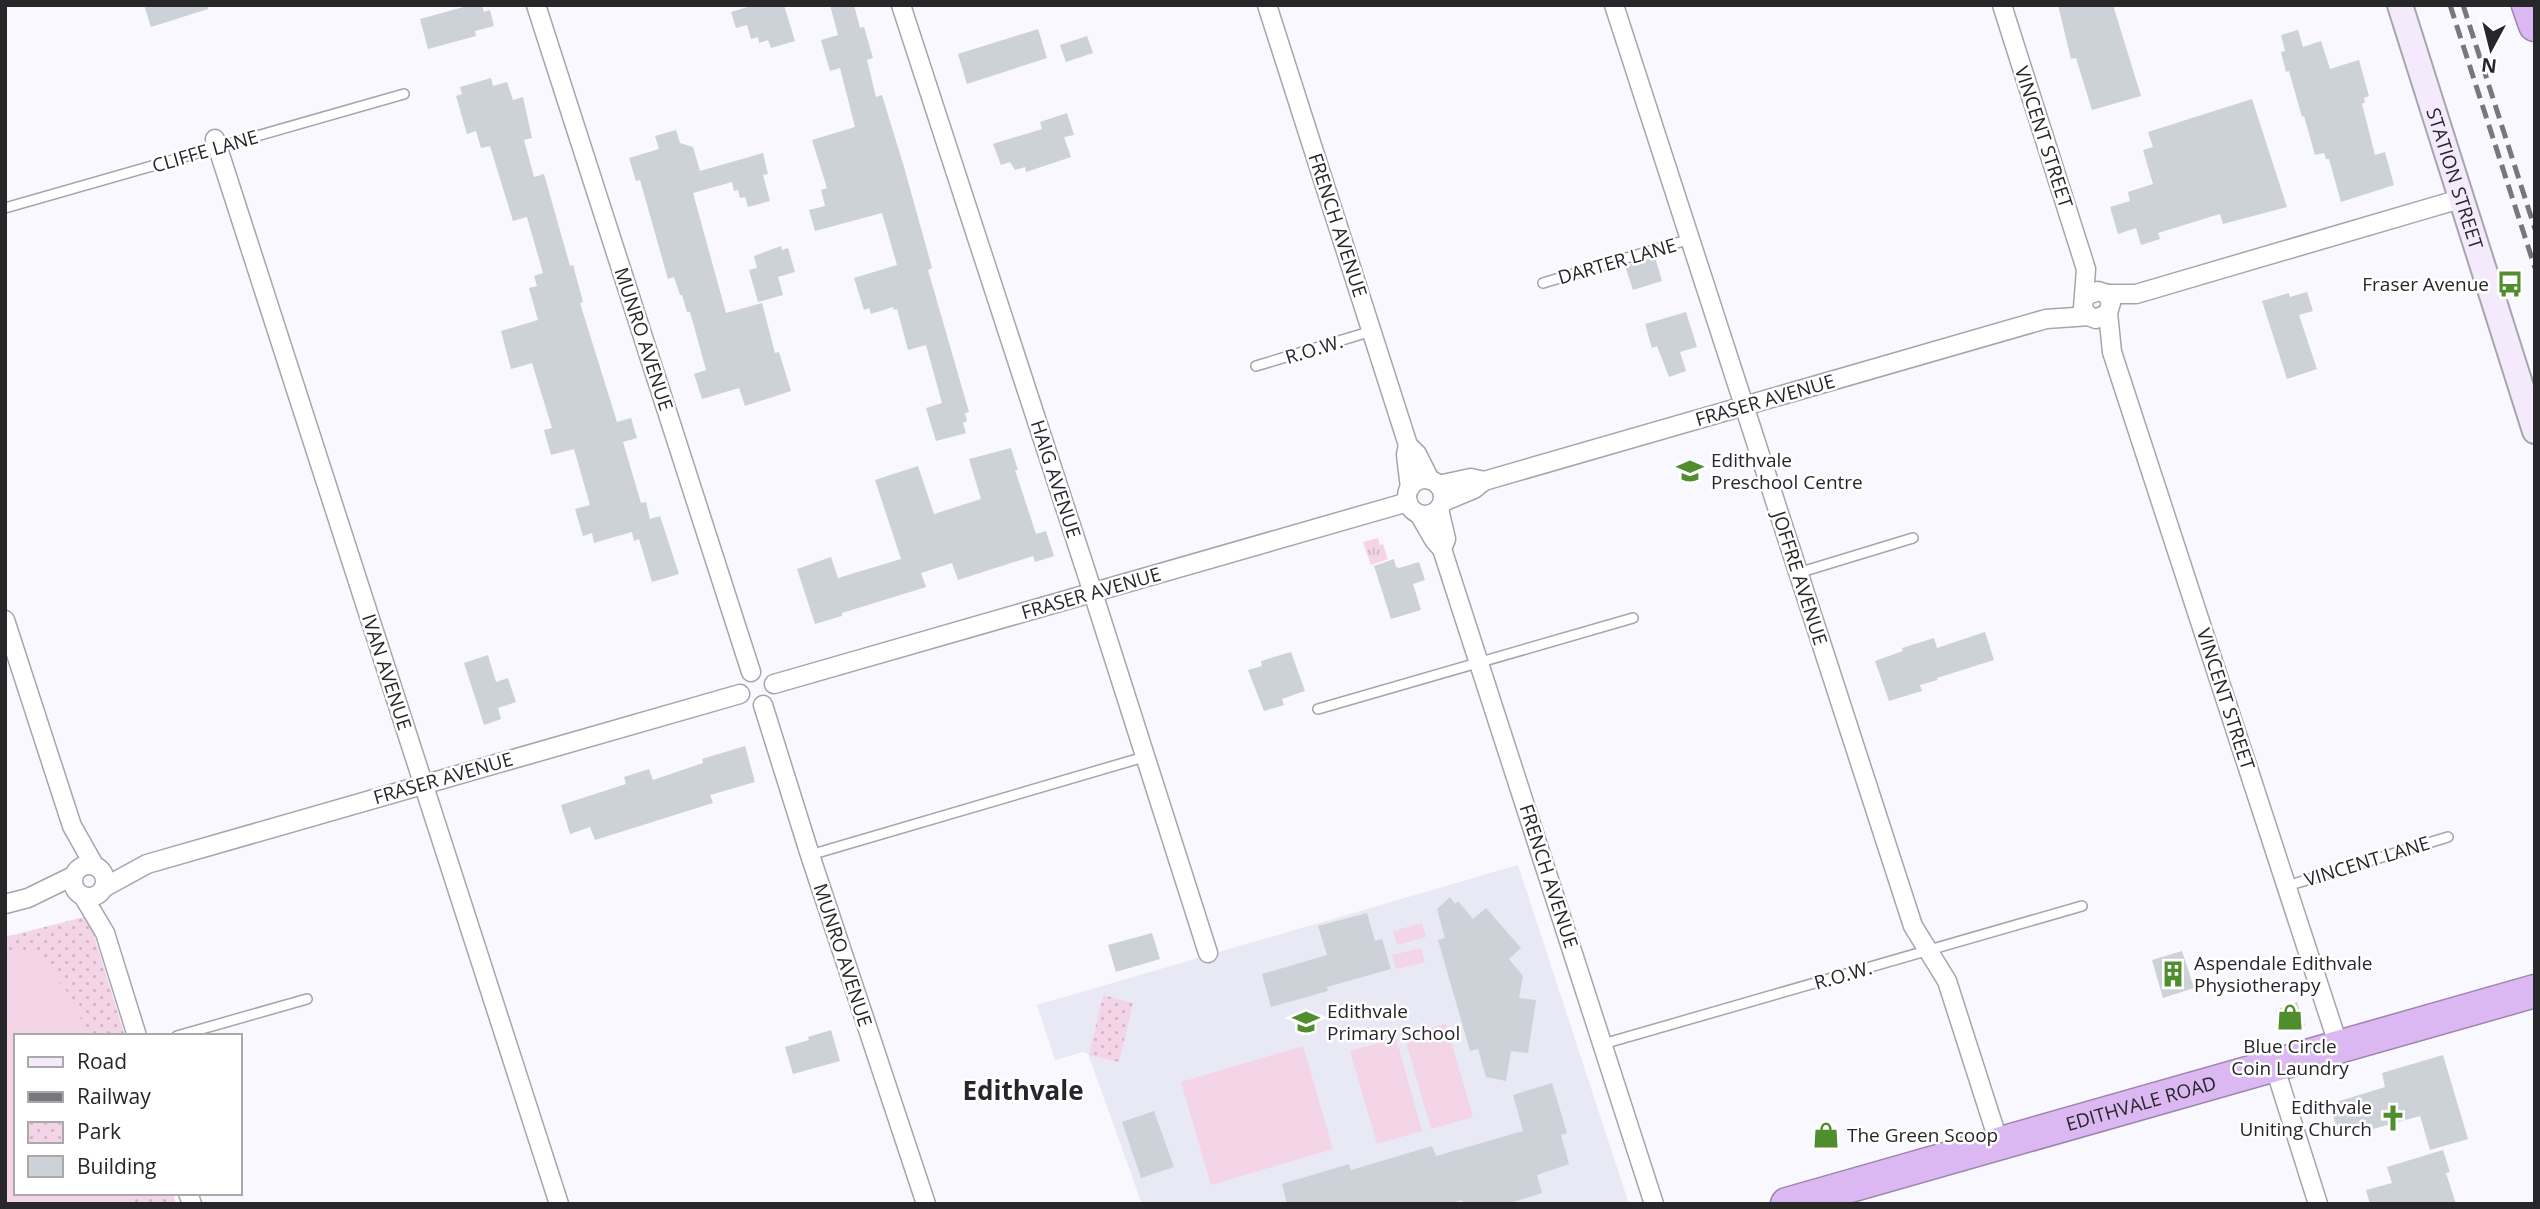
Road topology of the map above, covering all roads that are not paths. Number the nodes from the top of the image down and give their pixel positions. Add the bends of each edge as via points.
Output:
1 (536, 5) edge
2 (901, 5) edge
3 (1267, 5) edge
4 (1614, 5) edge
5 (2002, 5) edge
6 (2400, 5) edge
7 (2528, 5) edge
8 (2535, 25) edge
9 (404, 93) dead end
10 (217, 144) junction
11 (2460, 200) junction
12 (5, 208) edge
13 (1690, 240) junction
14 (1543, 283) dead end
15 (2097, 305) junction
16 (1372, 331) junction
17 (1256, 366) dead end
18 (1744, 406) junction
19 (2535, 431) edge
20 (1408, 445) junction
21 (1437, 494) junction
22 (1412, 501) junction
23 (1913, 538) dead end
24 (1442, 549) junction
25 (1798, 573) junction
26 (1093, 593) junction
27 (1633, 618) dead end
28 (5, 620) edge
29 (1479, 663) junction
30 (751, 672) junction
31 (774, 684) junction
32 (740, 694) junction
33 (763, 705) junction
34 (1318, 709) dead end
35 (1144, 757) junction
36 (423, 784) junction
37 (72, 826) junction
38 (2448, 837) dead end
39 (810, 855) junction
40 (147, 864) junction
41 (96, 867) junction
42 (74, 874) junction
43 (2287, 886) junction
44 (103, 889) junction
45 (81, 895) junction
46 (28, 898) junction
47 (5, 905) edge
48 (2082, 905) dead end
49 (105, 933) junction
50 (1927, 951) junction
51 (1208, 953) dead end
52 (2535, 991) edge
53 (307, 999) dead end
54 (137, 1034) edge
55 (184, 1034) edge
56 (1603, 1044) junction
57 (2339, 1047) junction
58 (2274, 1065) junction
59 (1999, 1143) junction
60 (559, 1204) edge
61 (926, 1204) edge
62 (1654, 1204) edge
63 (1787, 1204) edge
64 (2318, 1204) edge

1 - 30 street, MUNRO AVENUE
2 - 26 street, HAIG AVENUE
3 - 16 street, FRENCH AVENUE
4 - 13 street, JOFFRE AVENUE
5 - 15 street, VINCENT STREET
6 - 11 street, STATION STREET
7 - 8 highway
9 - 10 lane, CLIFFE LANE
10 - 12 lane, CLIFFE LANE
10 - 36 street, IVAN AVENUE
11 - 15 street, FRASER AVENUE
11 - 19 street, STATION STREET
13 - 14 lane, DARTER LANE
13 - 18 street, JOFFRE AVENUE
15 - 18 street, FRASER AVENUE
15 - 43 street, VINCENT STREET
16 - 17 lane, R.O.W.
16 - 20 street, FRENCH AVENUE
18 - 21 street, FRASER AVENUE via 1484,481 1474,489
18 - 25 street, JOFFRE AVENUE
20 - 21 street, FRENCH AVENUE via 1418,454
20 - 22 street, FRENCH AVENUE
21 - 22 street via 1429,514
21 - 22 street via 1417,482
21 - 24 street, FRENCH AVENUE via 1446,539
22 - 24 street, FRENCH AVENUE
22 - 26 street, FRASER AVENUE
23 - 25 lane
24 - 29 street, FRENCH AVENUE
25 - 50 street, JOFFRE AVENUE via 1913,926
26 - 31 street, FRASER AVENUE
26 - 35 street, HAIG AVENUE
27 - 29 lane
28 - 37 street
29 - 34 lane
29 - 56 street, FRENCH AVENUE
30 - 31 street via 767,674
30 - 32 street via 739,684
31 - 33 street via 772,696
32 - 33 street via 750,705
32 - 36 street, FRASER AVENUE
33 - 39 street, MUNRO AVENUE
35 - 39 lane
35 - 51 street, HAIG AVENUE
36 - 40 street, FRASER AVENUE
36 - 60 street, IVAN AVENUE
37 - 41 street
37 - 42 street
38 - 43 lane, VINCENT LANE
39 - 61 street, MUNRO AVENUE
40 - 41 street, FRASER AVENUE
40 - 44 street, FRASER AVENUE
41 - 42 street via 84,866
41 - 44 street via 105,876
42 - 45 street via 73,886
42 - 46 street
43 - 57 street, VINCENT STREET
44 - 45 street via 93,897
44 - 49 street
45 - 46 street
45 - 49 street
46 - 47 street
48 - 50 lane, R.O.W.
49 - 54 street
50 - 56 lane, R.O.W.
50 - 59 street, JOFFRE AVENUE via 1949,985
52 - 57 highway, EDITHVALE ROAD
53 - 55 lane
56 - 62 street, FRENCH AVENUE
57 - 58 highway, EDITHVALE ROAD
58 - 59 highway, EDITHVALE ROAD
58 - 64 street
59 - 63 highway, EDITHVALE ROAD

